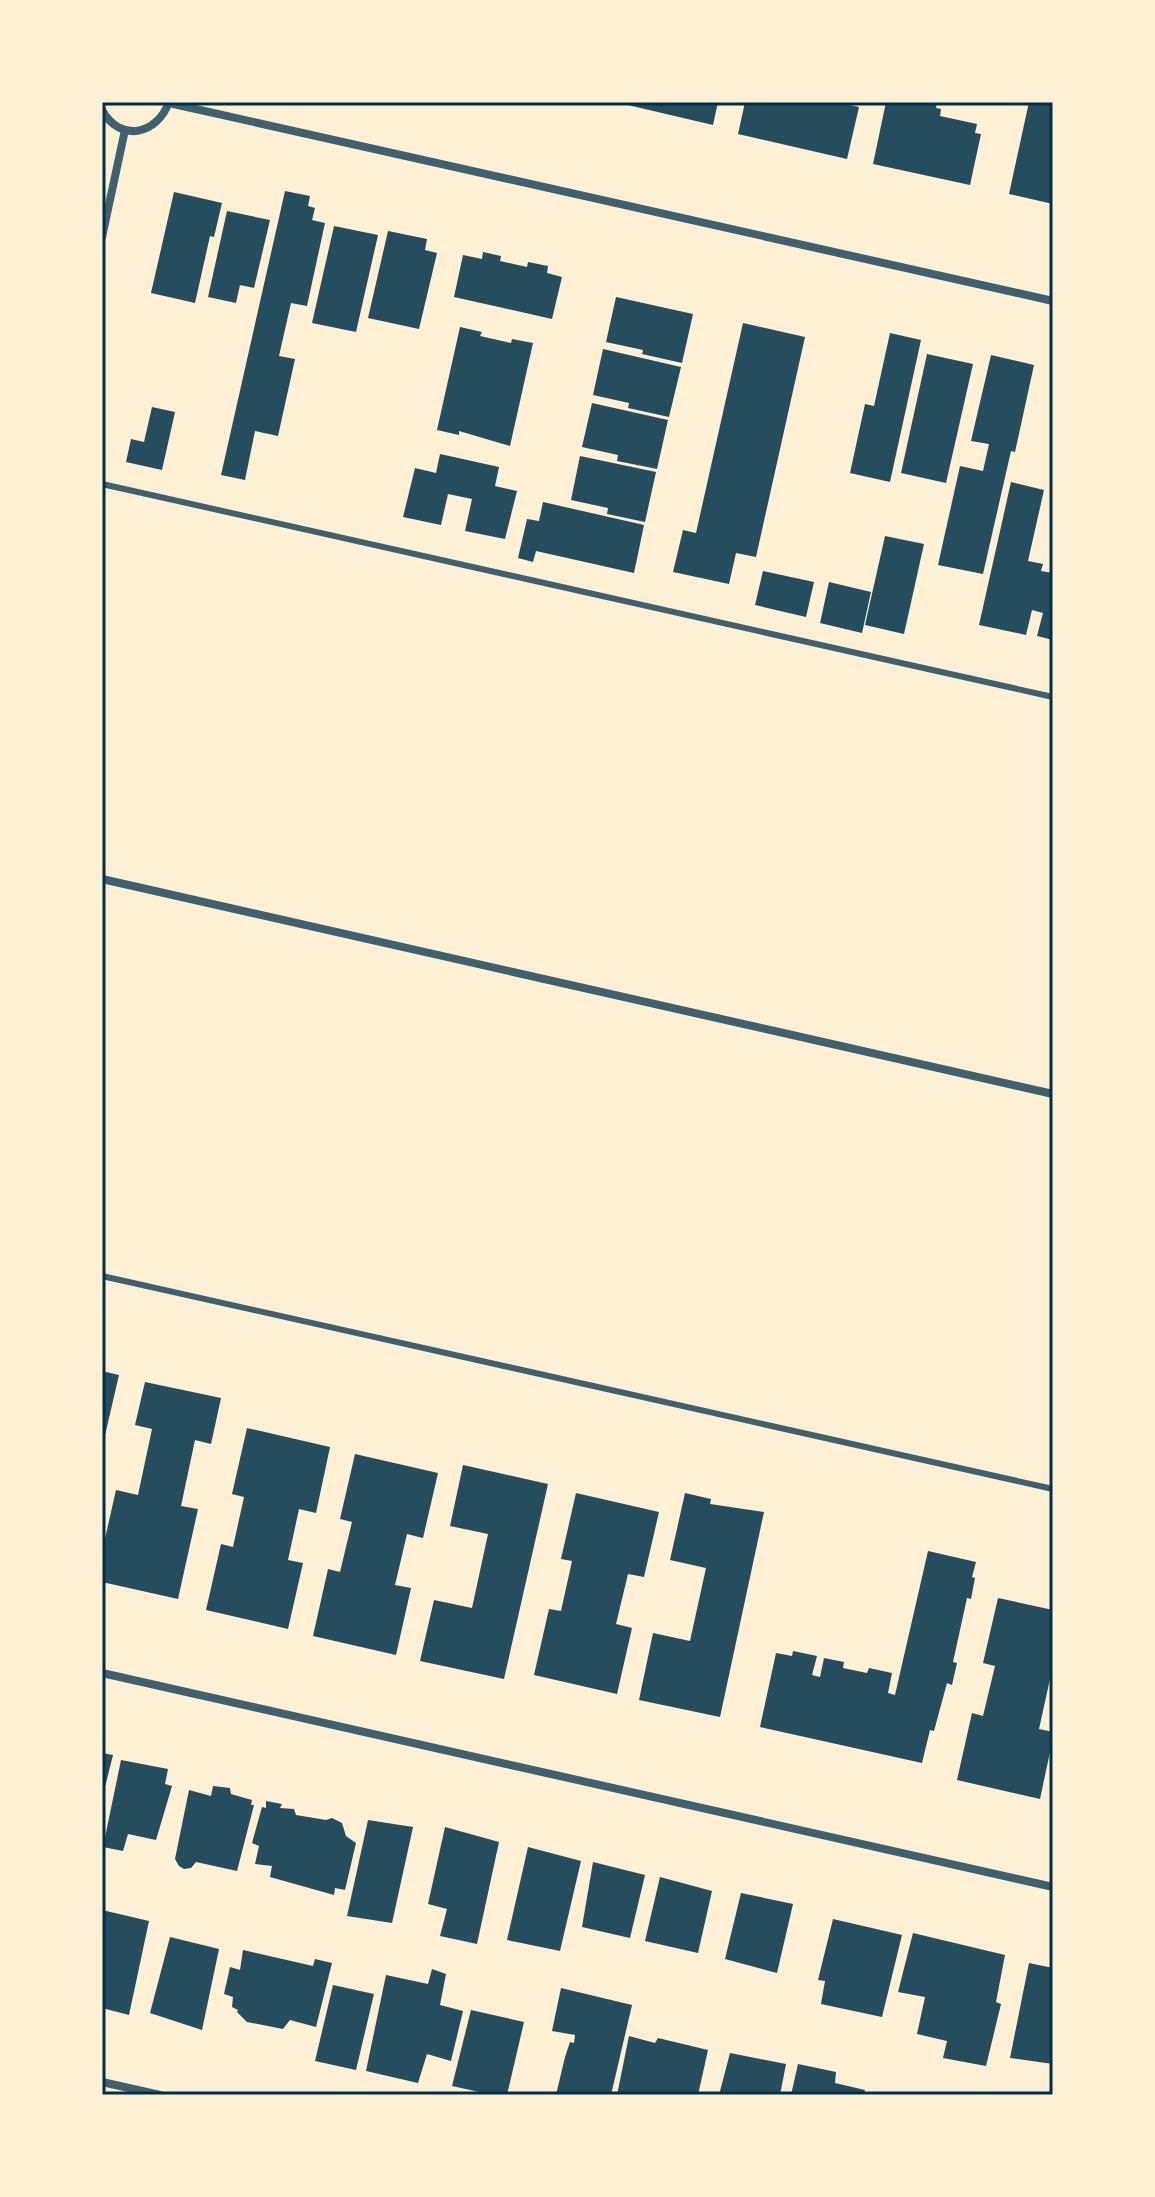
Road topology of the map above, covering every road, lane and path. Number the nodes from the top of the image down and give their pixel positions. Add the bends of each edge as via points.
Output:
1 (169, 102) edge
2 (102, 110) edge
3 (125, 130) junction
4 (102, 237) edge
5 (1053, 301) edge
6 (102, 484) edge
7 (1053, 697) edge
8 (102, 879) edge
9 (1053, 1094) edge
10 (102, 1276) edge
11 (1053, 1489) edge
12 (102, 1673) edge
13 (1053, 1887) edge
14 (102, 2082) edge
15 (160, 2095) edge

1 - 3 street via 148,129
1 - 5 street
2 - 3 street
3 - 4 street
6 - 7 lane
8 - 9 street
10 - 11 lane
12 - 13 street
14 - 15 street

